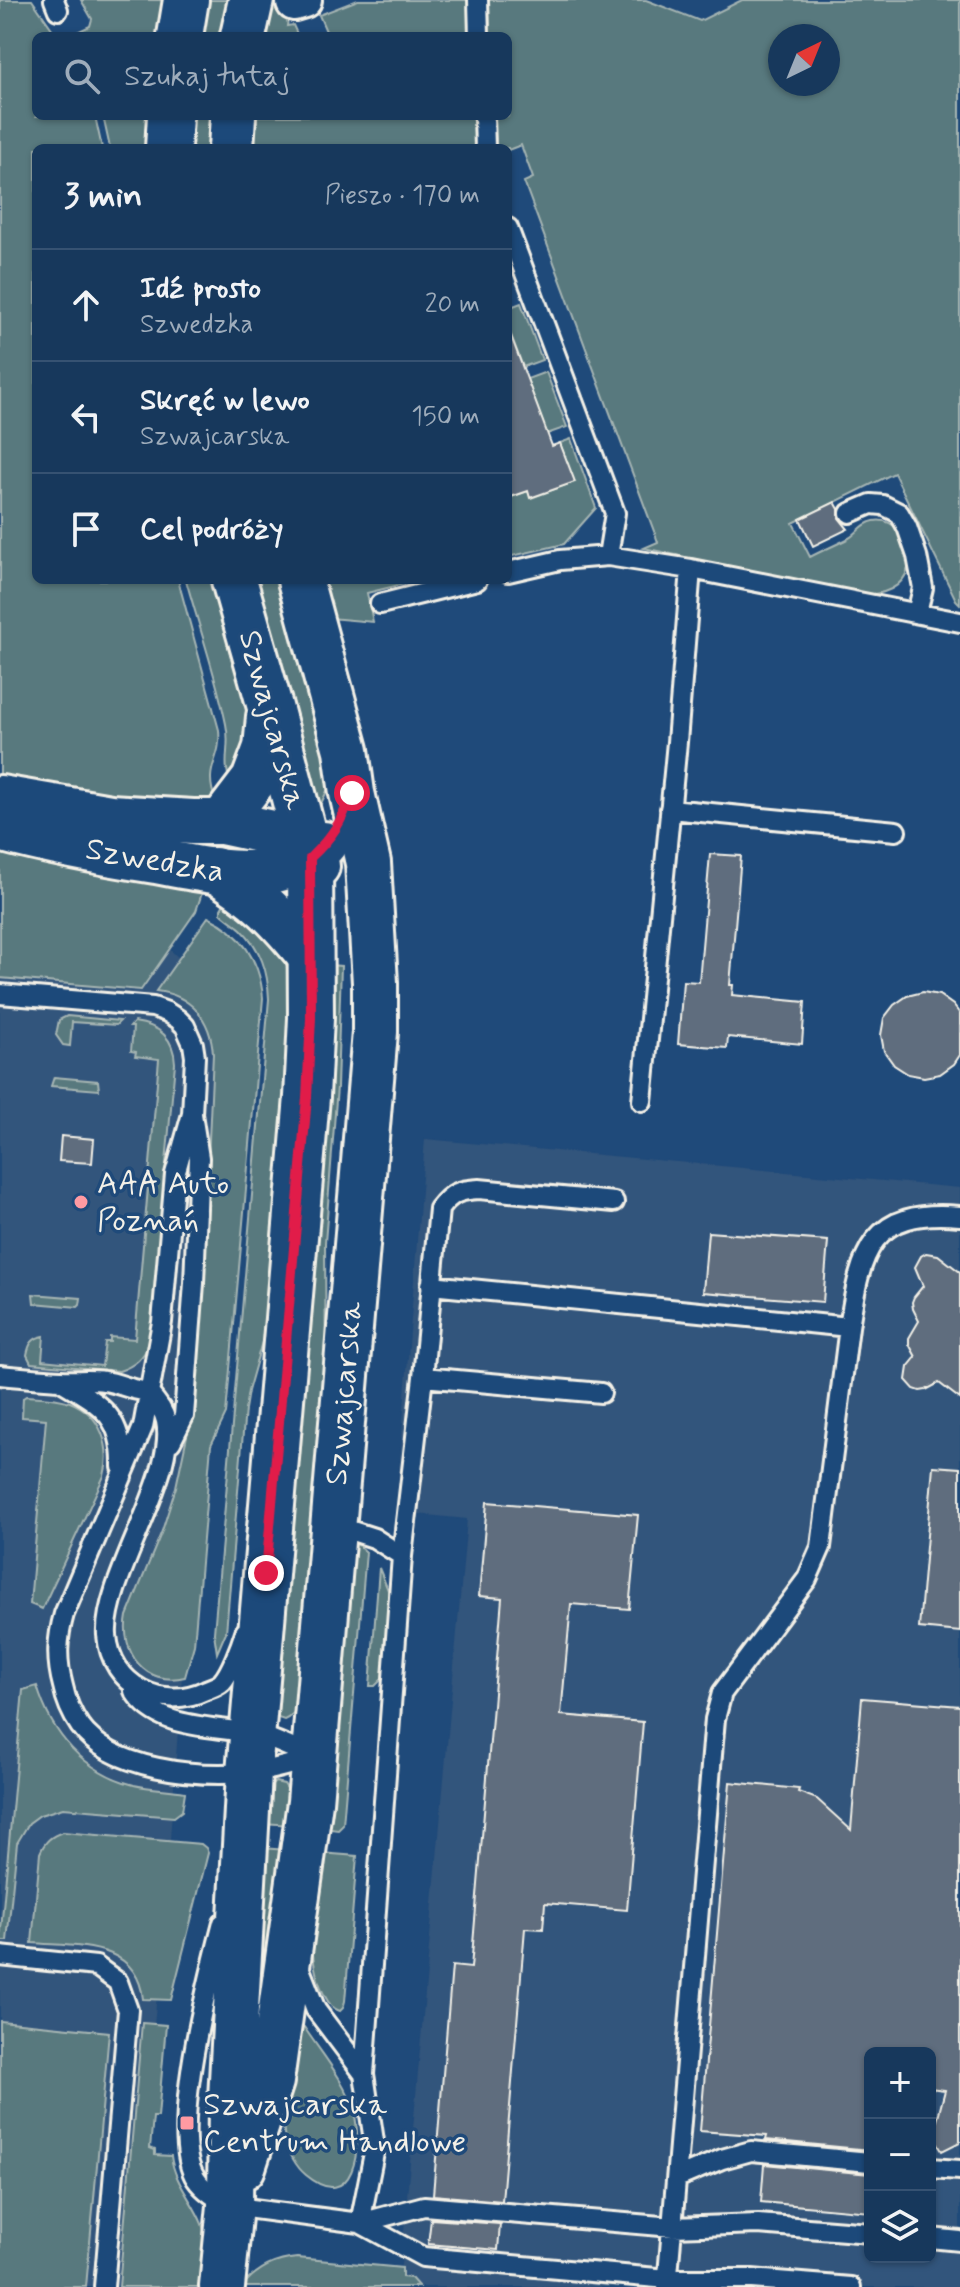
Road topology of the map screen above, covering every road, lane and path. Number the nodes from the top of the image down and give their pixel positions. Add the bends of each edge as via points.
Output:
1 (186, 0) edge
2 (251, 0) edge
3 (478, 0) edge
4 (181, 32) edge
5 (244, 32) edge
6 (479, 32) edge
7 (170, 120) edge
8 (233, 120) edge
9 (484, 120) edge
10 (168, 144) edge
11 (231, 144) edge
12 (485, 144) edge
13 (512, 239) edge
14 (850, 513) dead end
15 (608, 556) junction
16 (691, 569) junction
17 (512, 571) edge
18 (235, 584) edge
19 (301, 584) edge
20 (461, 584) edge
21 (380, 604) dead end
22 (917, 613) junction
23 (960, 622) edge
24 (270, 707) junction
25 (352, 793) junction
26 (0, 798) edge
27 (670, 809) junction
28 (222, 822) junction
29 (0, 829) edge
30 (896, 831) dead end
31 (310, 858) junction
32 (215, 870) junction
33 (310, 956) junction
34 (373, 956) junction
35 (0, 994) edge
36 (642, 1101) dead end
37 (192, 1114) junction
38 (614, 1202) dead end
39 (960, 1216) edge
40 (431, 1285) junction
41 (849, 1327) junction
42 (0, 1375) edge
43 (423, 1377) junction
44 (61, 1380) junction
45 (601, 1393) dead end
46 (149, 1394) junction
47 (165, 1451) junction
48 (122, 1474) junction
49 (334, 1525) junction
50 (402, 1556) junction
51 (266, 1573) junction
52 (125, 1677) junction
53 (251, 1754) junction
54 (315, 1758) junction
55 (291, 1947) junction
56 (0, 1956) edge
57 (364, 2074) junction
58 (864, 2161) edge
59 (936, 2168) edge
60 (960, 2170) edge
61 (677, 2178) junction
62 (230, 2206) junction
63 (360, 2223) junction
64 (673, 2227) junction
65 (864, 2233) edge
66 (936, 2239) edge
67 (960, 2241) edge
68 (667, 2283) edge
69 (104, 2287) edge
70 (222, 2287) edge
71 (851, 2287) edge

1 - 4 street
2 - 5 street
3 - 6 lane
7 - 10 street
8 - 11 street
9 - 12 lane
13 - 15 lane via 615,513
14 - 22 lane via 871,504 899,513 923,588
15 - 16 lane
15 - 17 lane
16 - 22 lane
16 - 27 lane
18 - 24 street, Szwajcarska
19 - 25 street, Szwajcarska via 346,750
20 - 21 lane
22 - 23 lane
24 - 28 street, Szwedzka via 266,748 254,780
24 - 31 street, Szwajcarska
25 - 31 street via 342,820
25 - 34 street, Szwajcarska via 368,863
26 - 28 street, Szwedzka via 110,817
27 - 30 lane
27 - 36 lane
28 - 31 street, Szwedzka via 273,833
29 - 32 street, Szwedzka
31 - 32 street, Szwedzka via 251,873
31 - 33 street, Szwajcarska
31 - 34 street, Szwedzka via 338,890
32 - 33 street via 269,908
33 - 51 street, Szwajcarska via 307,1097
34 - 49 street, Szwajcarska via 371,1091
35 - 37 lane via 167,1012 185,1026 193,1044
37 - 46 lane via 175,1174 162,1322
37 - 47 lane via 199,1158 184,1416
38 - 40 lane via 461,1189 439,1209
39 - 41 lane via 918,1215 887,1227 867,1250
40 - 41 lane
40 - 43 lane
41 - 61 lane via 821,1547 807,1579 722,1693 715,1719
42 - 44 lane
43 - 45 lane
43 - 50 lane
44 - 46 lane via 104,1381
44 - 48 lane via 113,1420 122,1446
46 - 47 lane via 168,1424
46 - 48 lane via 143,1427
47 - 52 lane via 107,1620 111,1653
48 - 53 lane via 57,1640 67,1705 81,1728 109,1751 168,1771 217,1774
49 - 50 lane via 374,1538
49 - 54 street, Szwajcarska
50 - 57 lane
51 - 52 lane via 223,1681 197,1695 174,1699 155,1696
51 - 53 street, Szwajcarska
52 - 53 lane via 151,1709
53 - 54 lane
53 - 54 lane
53 - 62 street, Szwajcarska
54 - 55 street, Szwajcarska
55 - 57 lane via 316,2010
55 - 62 street, Szwajcarska via 271,2081
56 - 69 lane via 96,1966 118,1982 128,2010
57 - 63 lane via 375,2148
58 - 61 lane via 751,2151
59 - 60 lane
61 - 64 lane
62 - 63 lane
62 - 70 street, Szwajcarska
63 - 64 lane via 424,2206
63 - 68 lane via 423,2257
64 - 65 lane via 758,2224
64 - 68 lane
66 - 67 lane
68 - 71 lane via 752,2279

